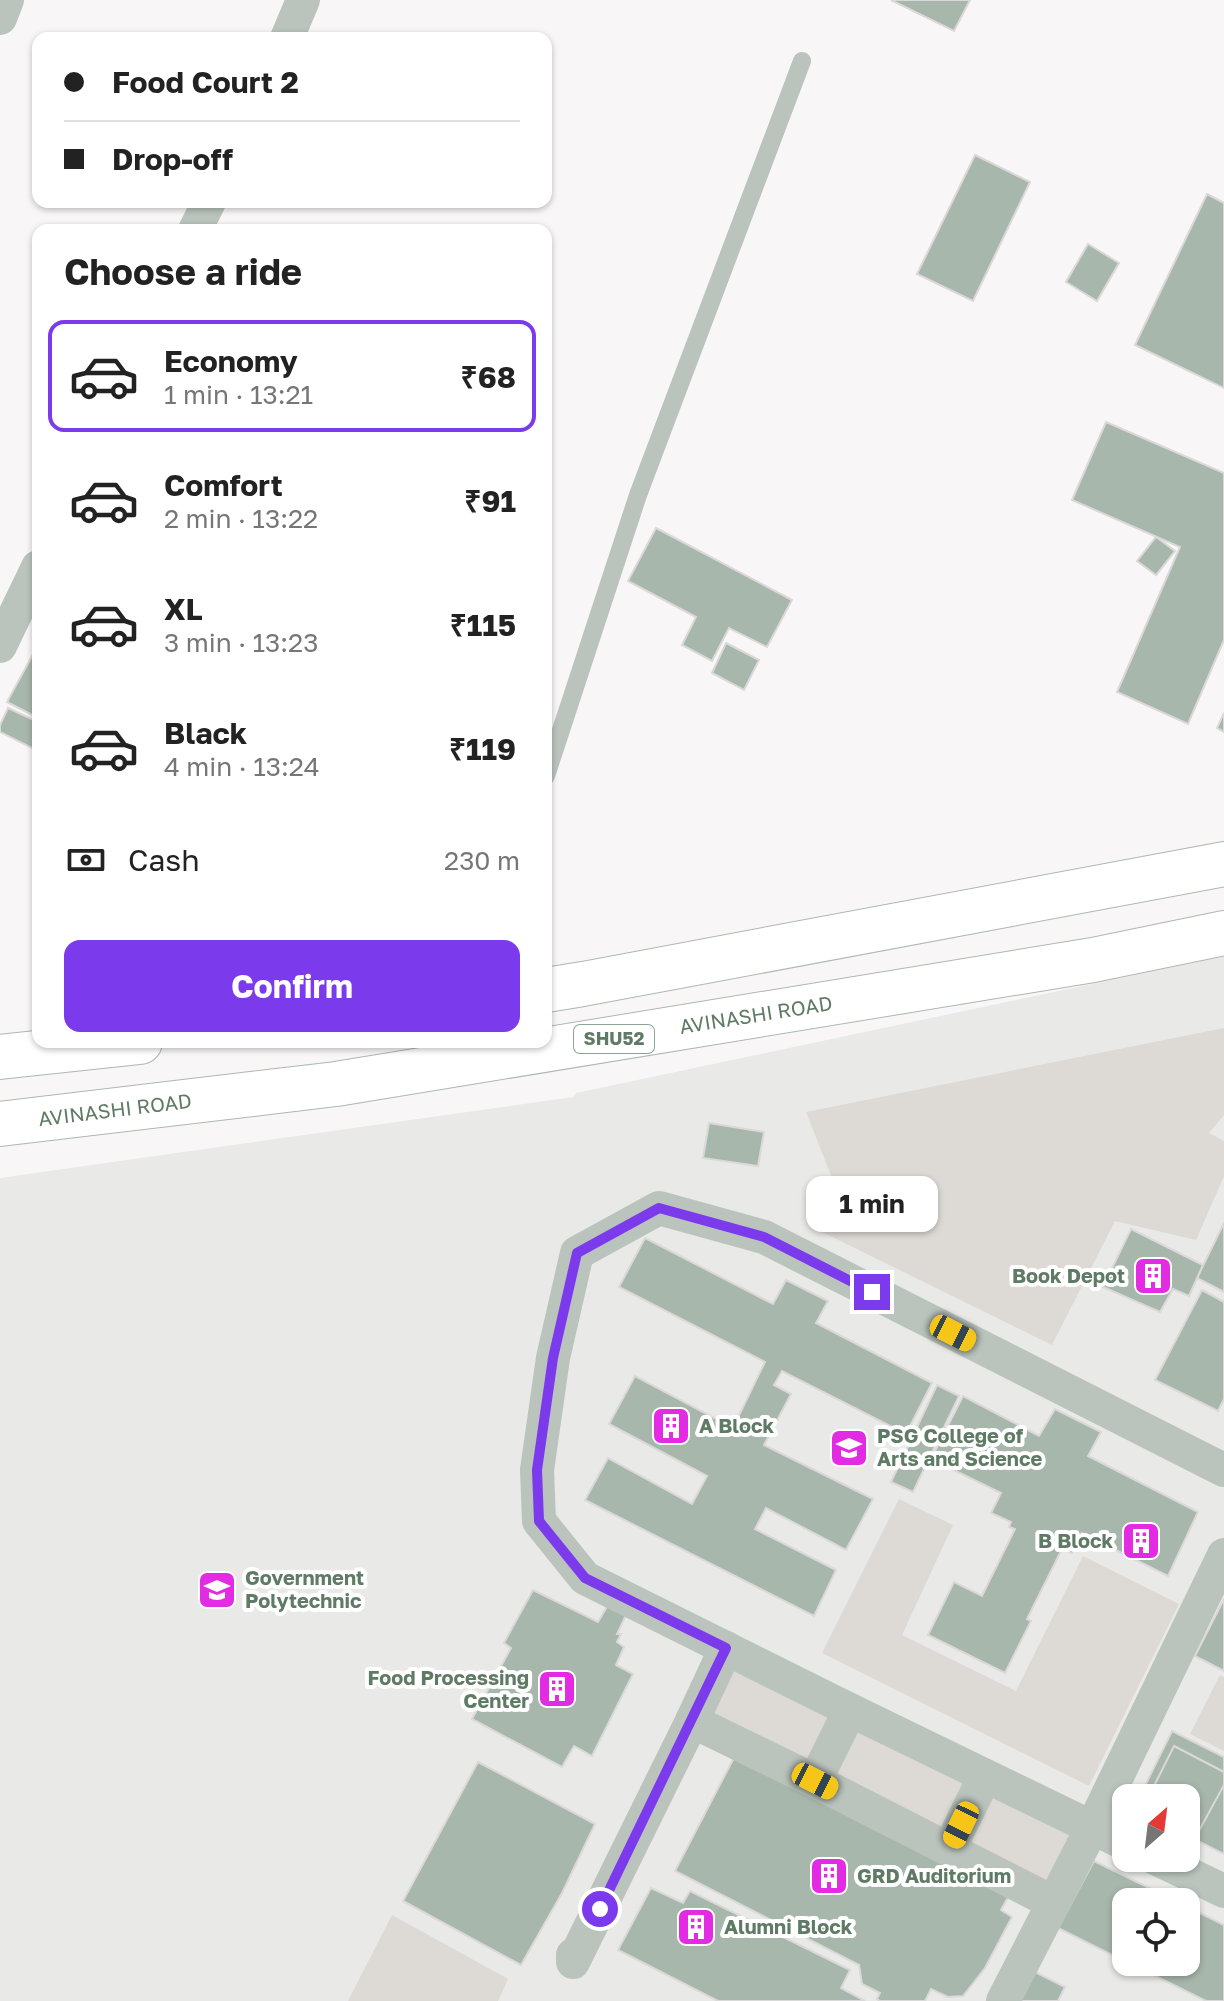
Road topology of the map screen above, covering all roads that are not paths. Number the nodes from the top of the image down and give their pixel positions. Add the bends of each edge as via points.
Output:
1 (7, 0) edge
2 (303, 0) edge
3 (0, 18) edge
4 (290, 32) edge
5 (802, 61) dead end
6 (32, 579) edge
7 (0, 646) edge
8 (552, 758) edge
9 (1224, 864) edge
10 (1224, 933) edge
11 (552, 989) edge
12 (84, 1048) edge
13 (0, 1057) edge
14 (0, 1124) edge
15 (1224, 1470) edge
16 (1224, 1555) edge
17 (726, 1648) junction
18 (850, 1710) junction
19 (692, 1721) junction
20 (985, 1776) junction
21 (815, 1781) junction
22 (1092, 1828) junction
23 (1112, 1837) edge
24 (949, 1849) junction
25 (1184, 1872) edge
26 (1224, 1891) edge
27 (1054, 1903) junction
28 (573, 1955) dead end
29 (1003, 2001) edge

1 - 3 street
2 - 4 street
5 - 8 lane via 638,495
6 - 7 street
9 - 11 main road
10 - 14 main road, AVINASHI ROAD / SHU52 via 1093,960 336,1084
12 - 13 main road
15 - 17 street via 764,1237 659,1208 577,1253 553,1358 537,1470 539,1521 585,1578
16 - 22 street
17 - 18 street
17 - 19 street
18 - 20 street
18 - 21 street
19 - 21 street
19 - 28 street via 573,1962
20 - 22 street
20 - 24 street
21 - 24 street
22 - 23 street
22 - 27 street
24 - 27 street
25 - 26 street
27 - 29 street

